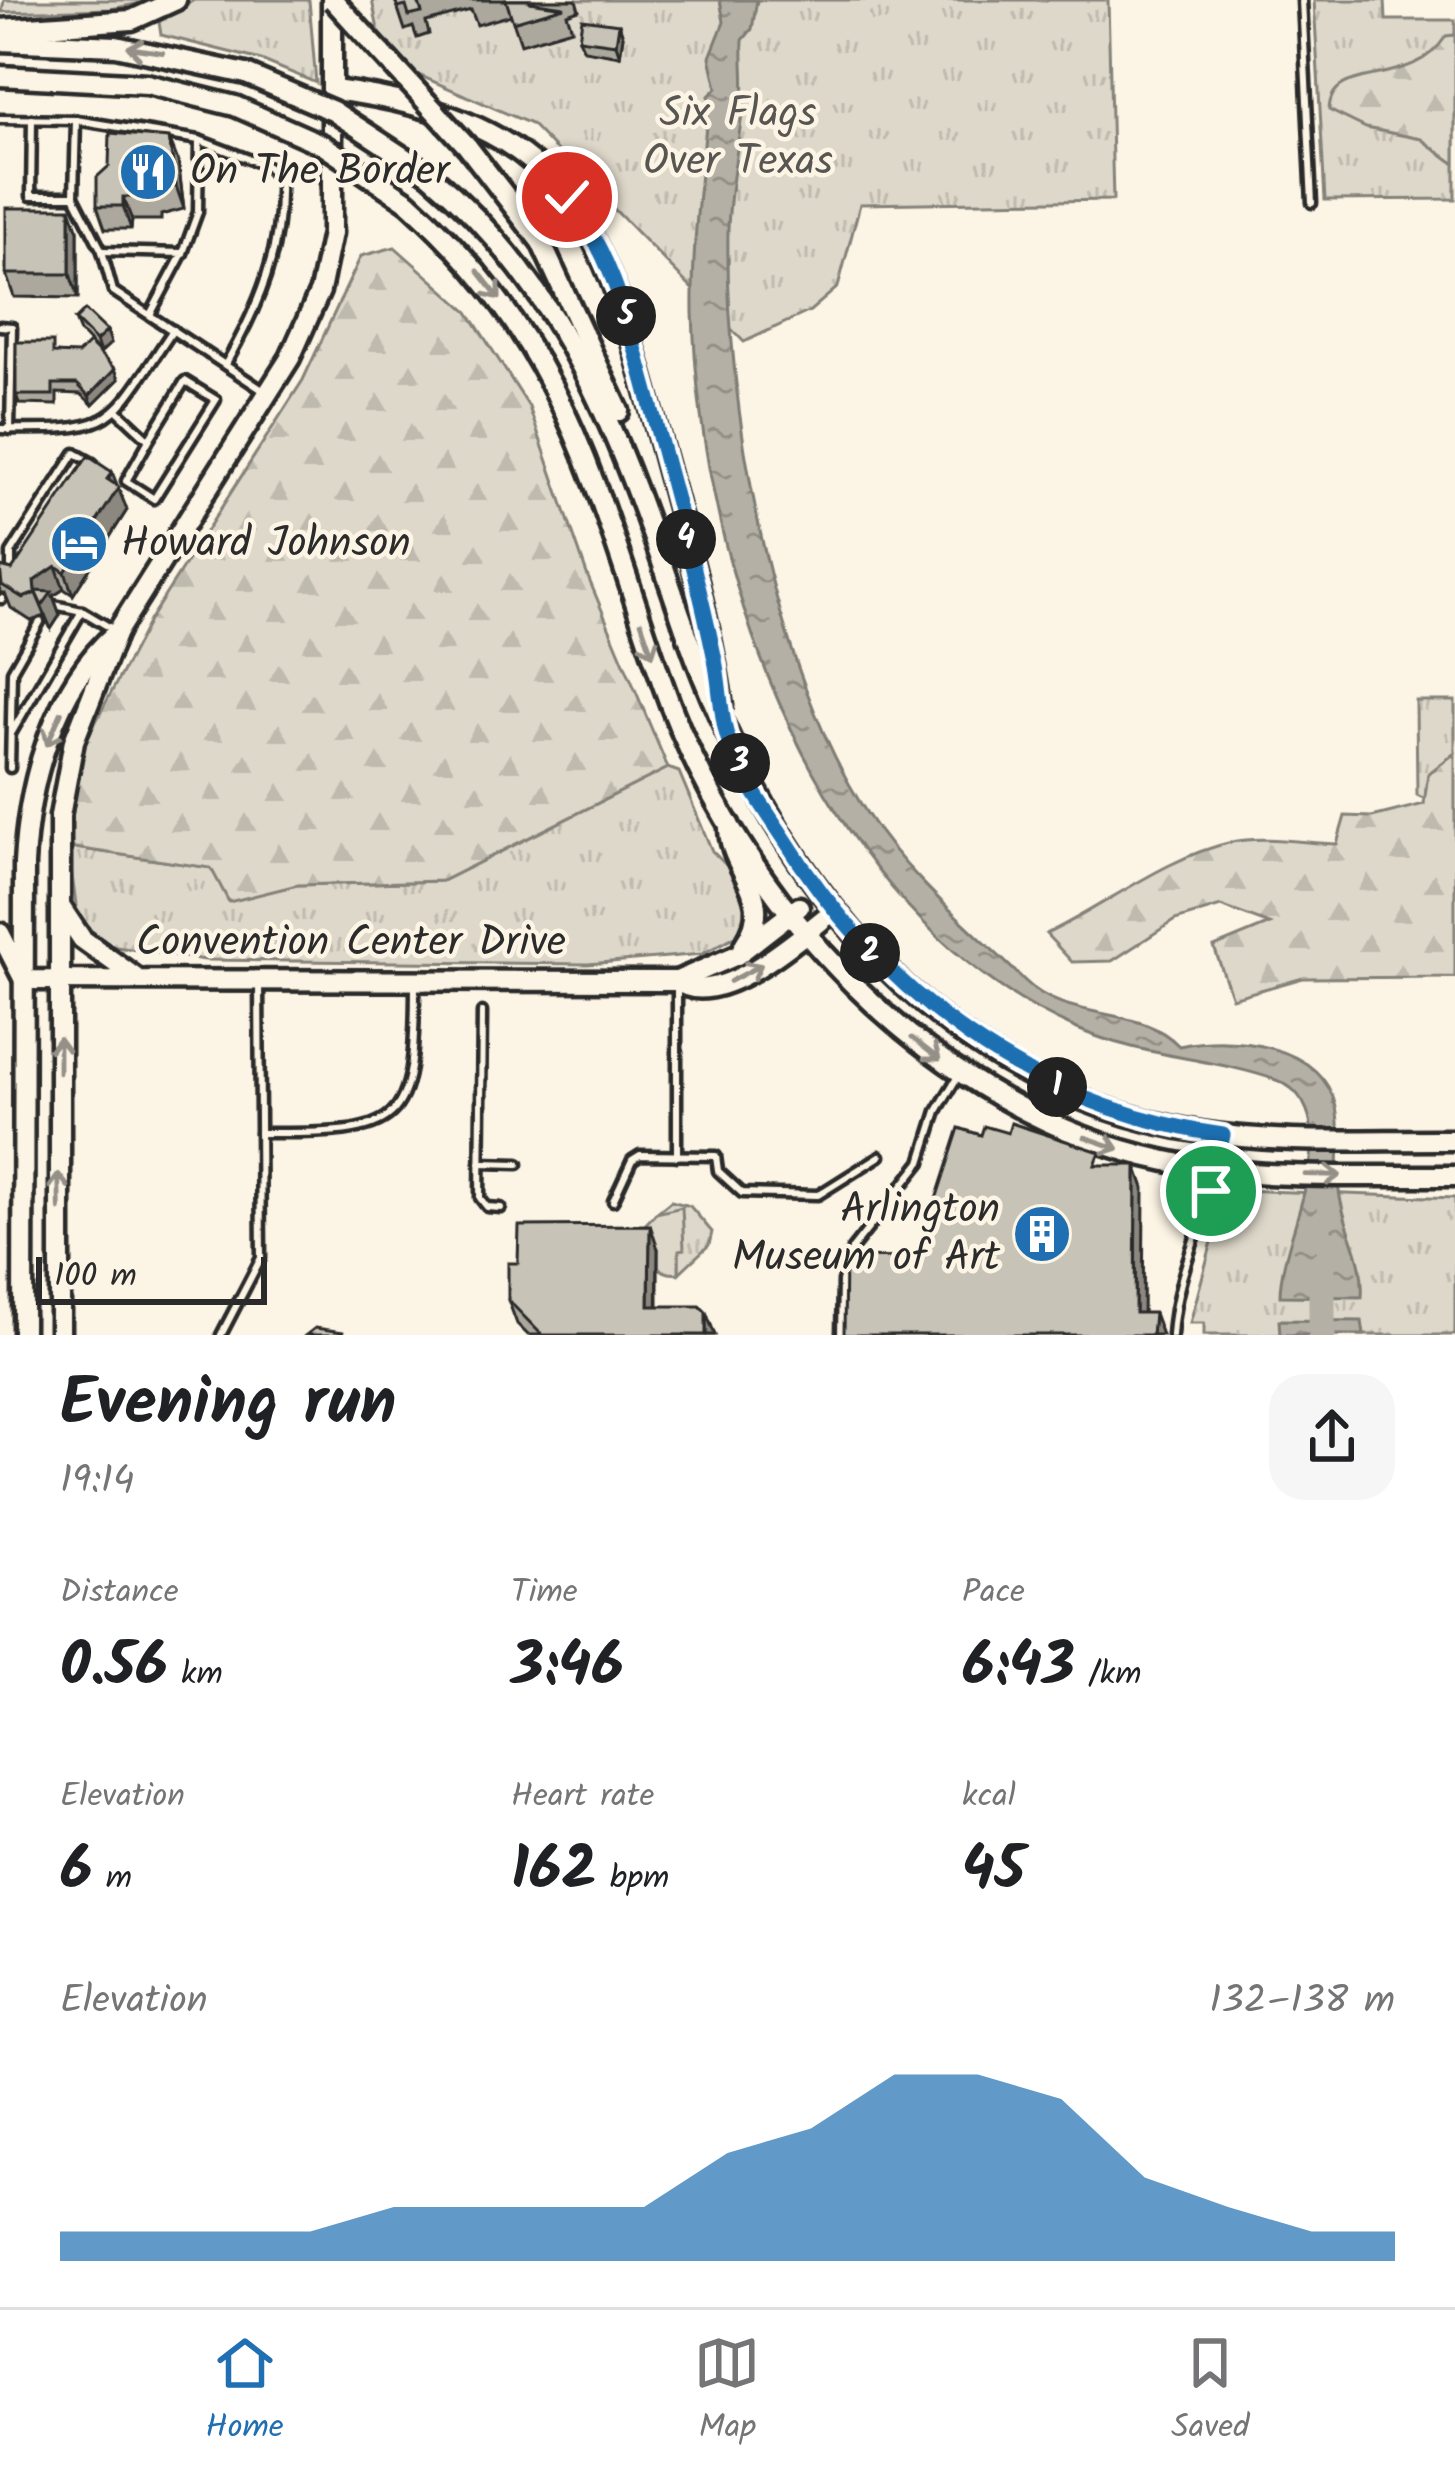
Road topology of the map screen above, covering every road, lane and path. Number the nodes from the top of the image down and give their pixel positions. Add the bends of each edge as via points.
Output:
1 (176, 0) edge
2 (332, 0) edge
3 (1302, 0) edge
4 (0, 29) edge
5 (41, 33) junction
6 (0, 41) edge
7 (0, 76) edge
8 (334, 90) junction
9 (0, 119) edge
10 (32, 119) junction
11 (76, 120) junction
12 (200, 140) junction
13 (74, 196) junction
14 (1312, 203) dead end
15 (102, 251) junction
16 (183, 253) junction
17 (150, 315) junction
18 (0, 326) edge
19 (172, 329) junction
20 (225, 365) junction
21 (268, 394) junction
22 (118, 411) junction
23 (0, 429) edge
24 (10, 430) junction
25 (149, 440) junction
26 (125, 481) junction
27 (652, 531) junction
28 (11, 584) edge
29 (48, 608) edge
30 (82, 611) junction
31 (40, 622) edge
32 (117, 632) junction
33 (11, 733) junction
34 (726, 735) junction
35 (10, 768) dead end
36 (729, 824) junction
37 (817, 892) junction
38 (60, 906) junction
39 (793, 912) junction
40 (832, 912) junction
41 (808, 931) junction
42 (0, 933) edge
43 (737, 955) junction
44 (136, 978) junction
45 (59, 979) junction
46 (260, 979) junction
47 (24, 980) junction
48 (415, 980) junction
49 (677, 981) junction
50 (482, 1012) dead end
51 (979, 1045) junction
52 (960, 1073) junction
53 (260, 1133) junction
54 (1223, 1135) junction
55 (1455, 1140) edge
56 (677, 1156) junction
57 (880, 1156) dead end
58 (480, 1163) junction
59 (518, 1163) dead end
60 (1218, 1170) junction
61 (1455, 1176) edge
62 (613, 1201) dead end
63 (501, 1208) dead end
64 (23, 1335) edge
65 (60, 1335) edge
66 (221, 1335) edge
67 (841, 1335) edge
68 (1172, 1335) edge

1 - 5 main road via 132,20
2 - 8 main road
2 - 27 main road, bridge via 526,220 563,282 629,441
3 - 14 lane
4 - 5 main road
5 - 6 main road
27 -> 5 main road, bridge via 602,401 560,322 500,242 429,174 333,111 247,74
7 -> 36 main road, bridge via 147,84 235,106 323,145 408,202 475,267 550,374 681,733
8 - 21 main road via 326,272 302,338
8 - 34 main road via 409,102 470,123 526,159 589,226 620,295 678,507
9 - 10 lane
10 - 11 lane
10 - 13 lane via 31,196
11 - 12 lane
11 - 13 lane
12 - 16 lane via 198,212
12 - 20 lane via 267,166 280,182 273,262
13 - 15 lane
15 - 16 lane
15 - 17 lane via 113,291
16 - 17 lane
17 - 19 lane
18 - 24 lane via 12,327
19 - 20 lane
19 - 22 lane
20 - 21 lane
21 - 32 main road
22 - 24 lane via 81,431
22 - 25 lane
23 - 24 lane
25 - 26 lane
25 - 26 lane via 185,381 216,400 154,499
26 - 28 lane via 75,452 11,554
27 - 34 main road
29 - 30 lane via 57,602
30 - 32 lane
30 - 33 lane
31 - 33 lane via 12,671
32 - 38 main road via 82,716 62,797
32 -> 47 main road via 71,693 40,765 27,825
33 - 35 lane
34 - 37 main road
36 - 39 main road
36 - 43 main road via 728,847 758,900 752,934
37 - 39 main road, Convention Center Drive
37 - 40 main road
38 - 44 main road via 82,939
38 - 45 main road
39 - 41 main road
39 - 43 main road, Convention Center Drive
40 - 41 main road, Convention Center Drive
40 - 51 main road via 904,987
49 -> 41 main road, Convention Center Drive via 699,989 737,979
41 -> 52 main road via 883,1013
42 - 47 main road
43 - 49 main road, Convention Center Drive
44 - 45 main road, Convention Center Drive
44 - 46 main road, Convention Center Drive
45 - 47 main road, Convention Center Drive
65 -> 45 main road
46 - 48 main road, Convention Center Drive
46 - 53 lane
47 - 64 main road
48 - 49 main road, Convention Center Drive
48 - 53 lane via 413,1077 392,1112 343,1133
49 - 56 lane
50 - 58 lane
51 - 52 main road
51 - 54 main road via 1105,1107
52 -> 60 main road via 1086,1138
52 - 67 lane via 921,1162 852,1249
53 - 66 lane via 261,1258
54 - 55 main road
54 - 60 lane
56 - 57 lane via 716,1156 718,1172 742,1193 813,1196
56 - 62 lane via 636,1157
58 - 59 lane
58 - 63 lane via 480,1198
60 -> 61 main road
60 - 68 lane

